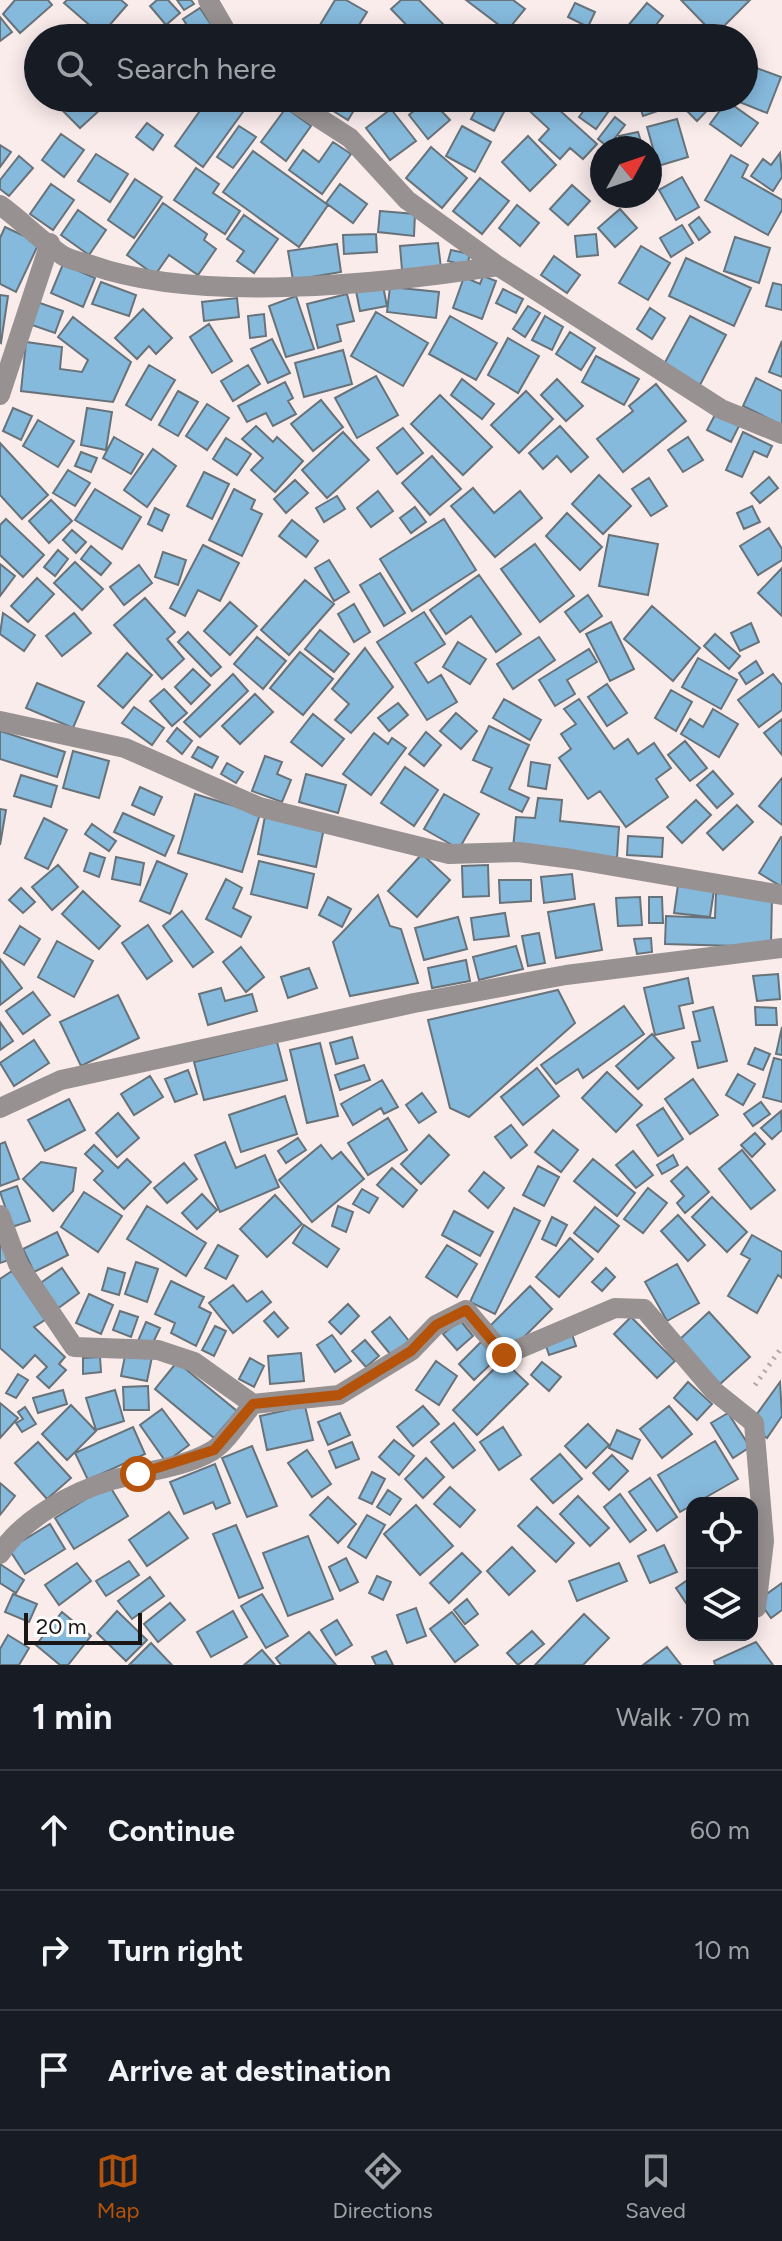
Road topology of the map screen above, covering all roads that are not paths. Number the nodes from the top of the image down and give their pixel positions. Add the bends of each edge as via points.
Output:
1 (208, 0) edge
2 (222, 24) edge
3 (310, 112) edge
4 (0, 205) edge
5 (50, 243) junction
6 (498, 266) junction
7 (0, 395) edge
8 (782, 434) edge
9 (0, 721) edge
10 (782, 895) edge
11 (782, 948) edge
12 (0, 1108) edge
13 (0, 1215) edge
14 (253, 1404) junction
15 (3, 1541) edge
16 (758, 1591) edge

1 - 2 street
3 - 6 street via 350,138 407,200
4 - 5 street
5 - 6 street via 62,255 107,271 217,286 432,276
5 - 7 street
6 - 8 street via 721,409
9 - 10 street via 125,748 259,807 449,854 519,852
11 - 12 street via 566,975 414,1003 61,1080
13 - 14 street via 18,1264 74,1347 158,1350 194,1362
14 - 15 street via 214,1450 110,1480 63,1500
14 - 16 street via 339,1395 411,1351 436,1325 466,1310 504,1355 615,1308 644,1309 714,1391 754,1423 764,1541

